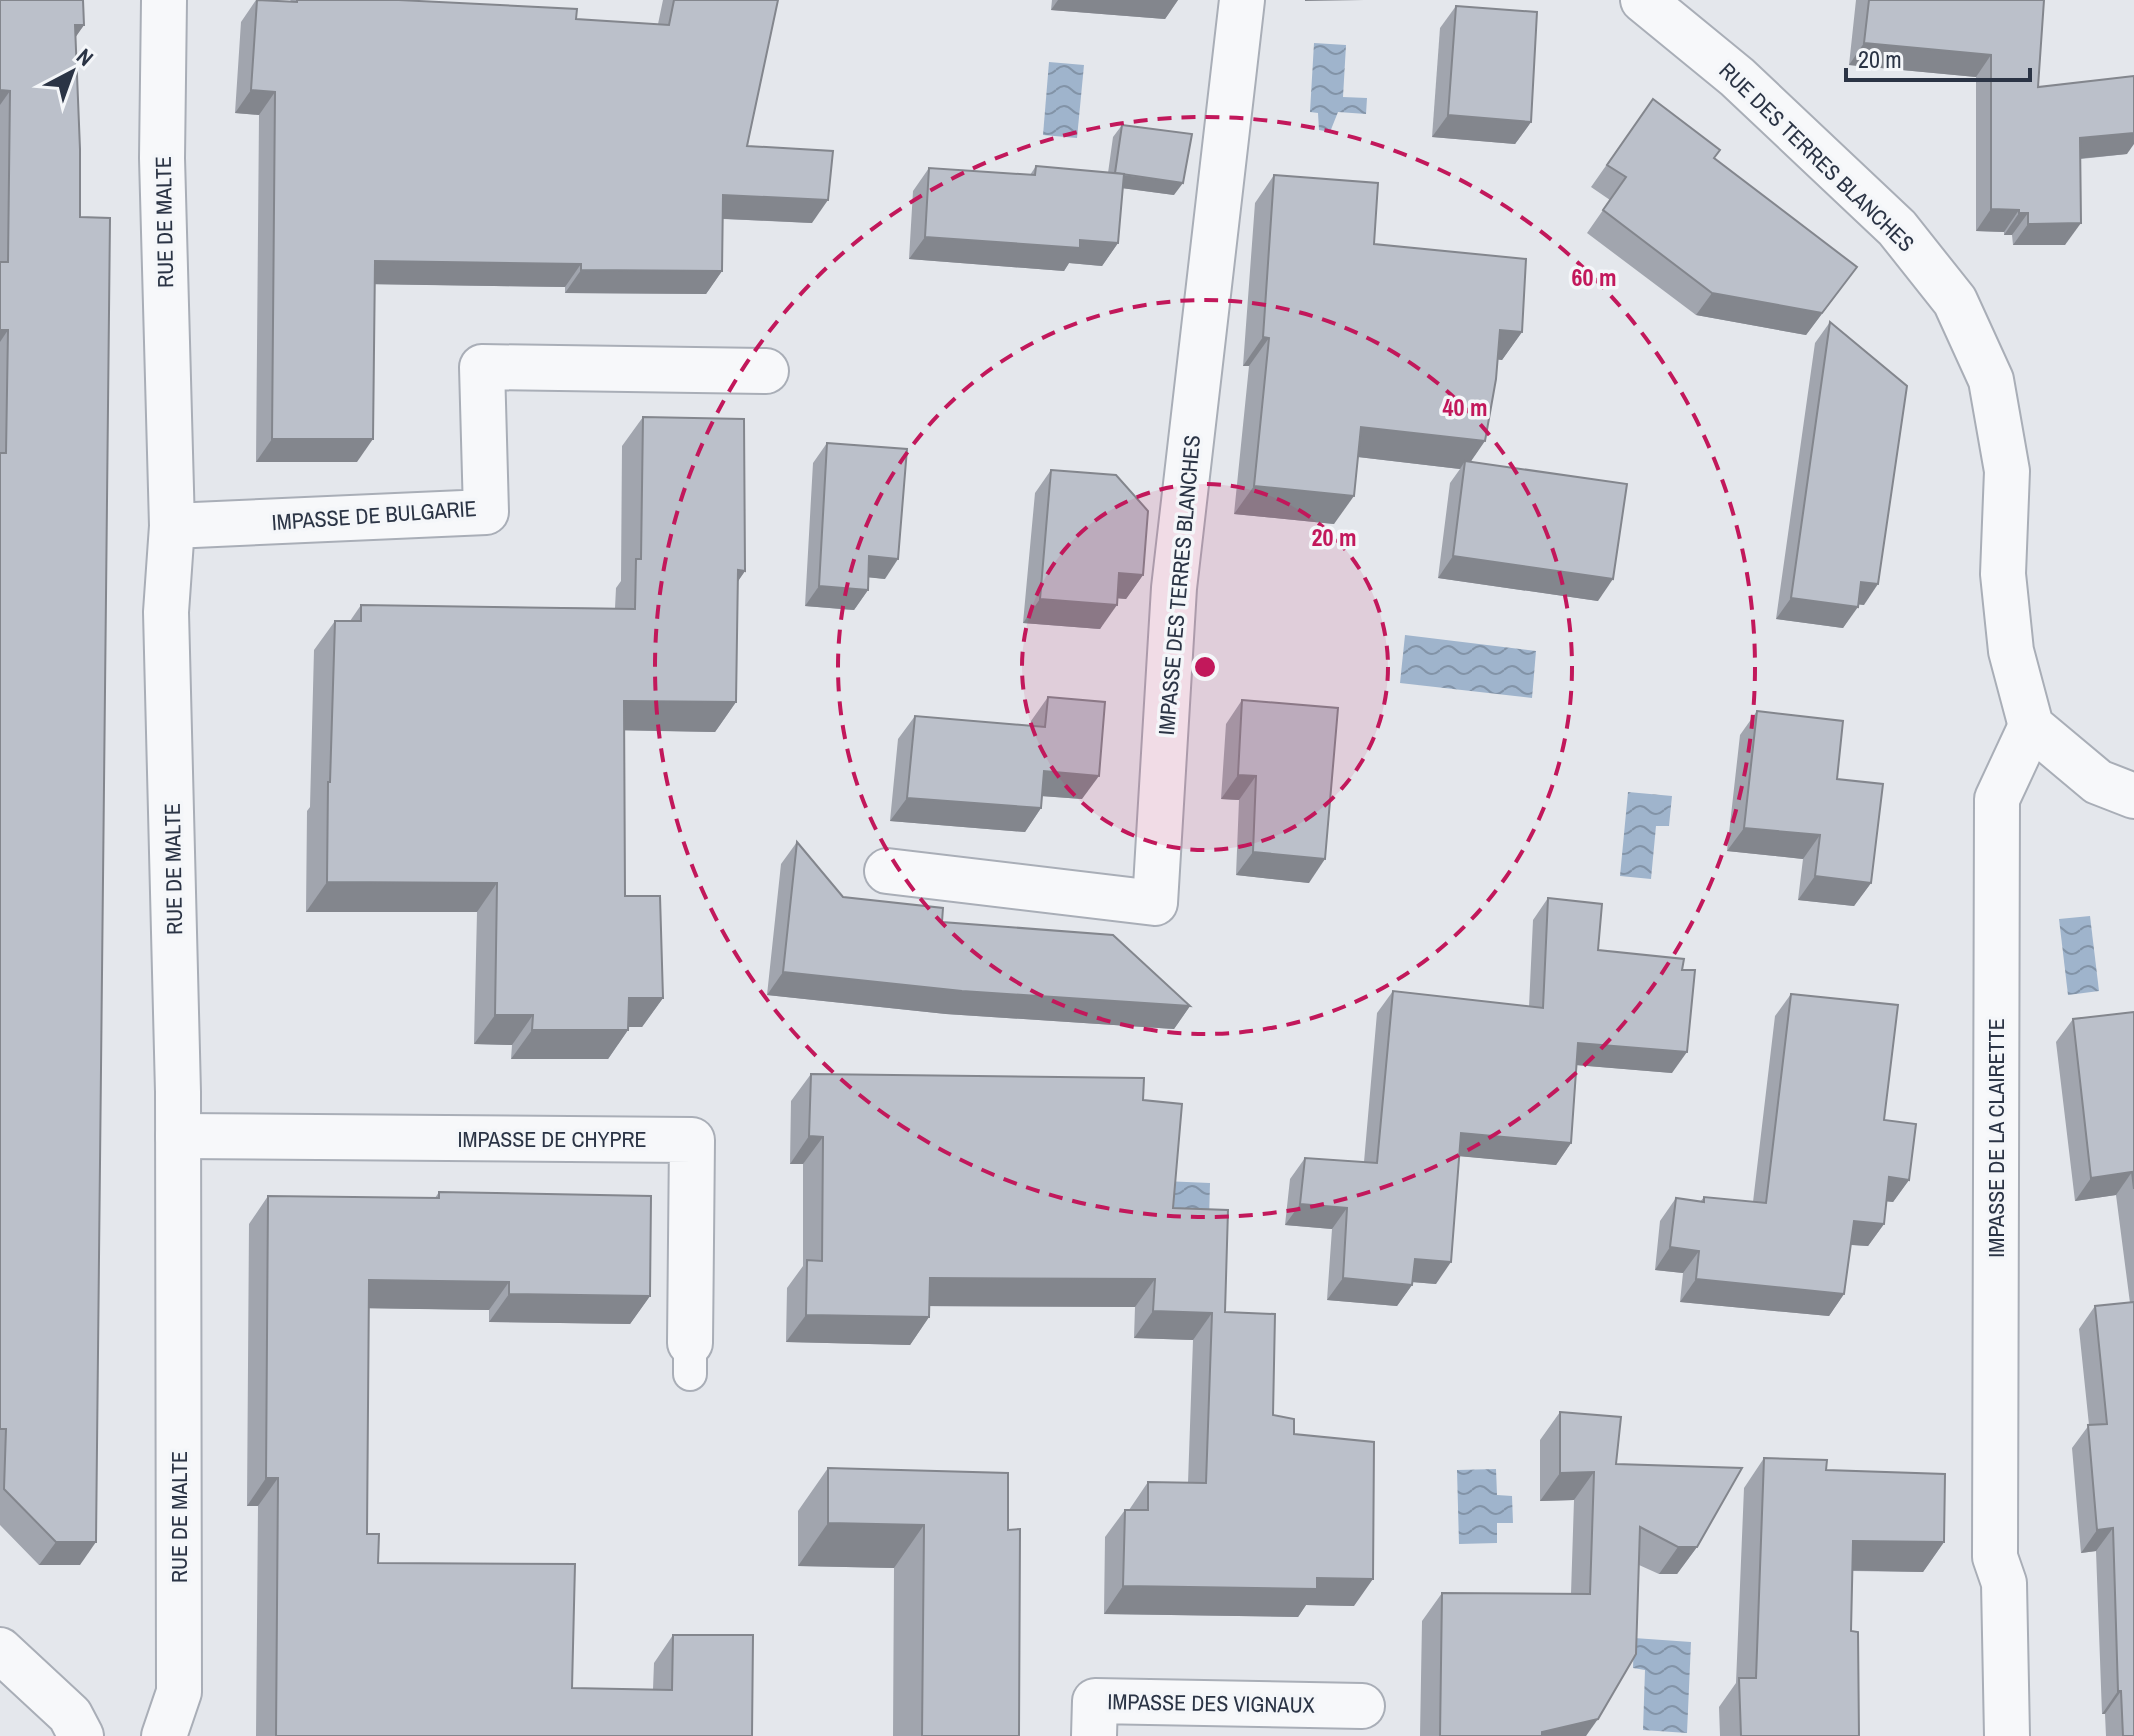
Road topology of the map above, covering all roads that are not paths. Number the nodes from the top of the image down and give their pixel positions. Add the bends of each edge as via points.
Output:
1 (164, 0) edge
2 (1242, 0) edge
3 (1643, 0) edge
4 (766, 371) dead end
5 (172, 526) junction
6 (2031, 726) junction
7 (2134, 796) edge
8 (887, 871) dead end
9 (178, 1136) junction
10 (690, 1358) dead end
11 (0, 1650) edge
12 (1362, 1706) dead end
13 (81, 1736) edge
14 (164, 1736) edge
15 (1094, 1736) edge
16 (2007, 1736) edge

1 - 5 street, RUE DE MALTE via 162,158
2 - 8 street, IMPASSE DES TERRES BLANCHES via 1174,588 1155,903
3 - 6 street, RUE DES TERRES BLANCHES via 1737,77 1897,228 1955,301 1991,380 2007,471 2003,574 2011,651
4 - 5 street, IMPASSE DE BULGARIE via 482,367 486,512
5 - 9 street, RUE DE MALTE via 166,612
6 - 7 street via 2098,782
6 - 16 street, IMPASSE DE LA CLAIRETTE via 1997,799 1995,1557 2004,1583
9 - 10 street, IMPASSE DE CHYPRE via 692,1140
9 - 14 street, RUE DE MALTE via 179,1692
11 - 13 street via 70,1715
12 - 15 street, IMPASSE DES VIGNAUX via 1095,1701

